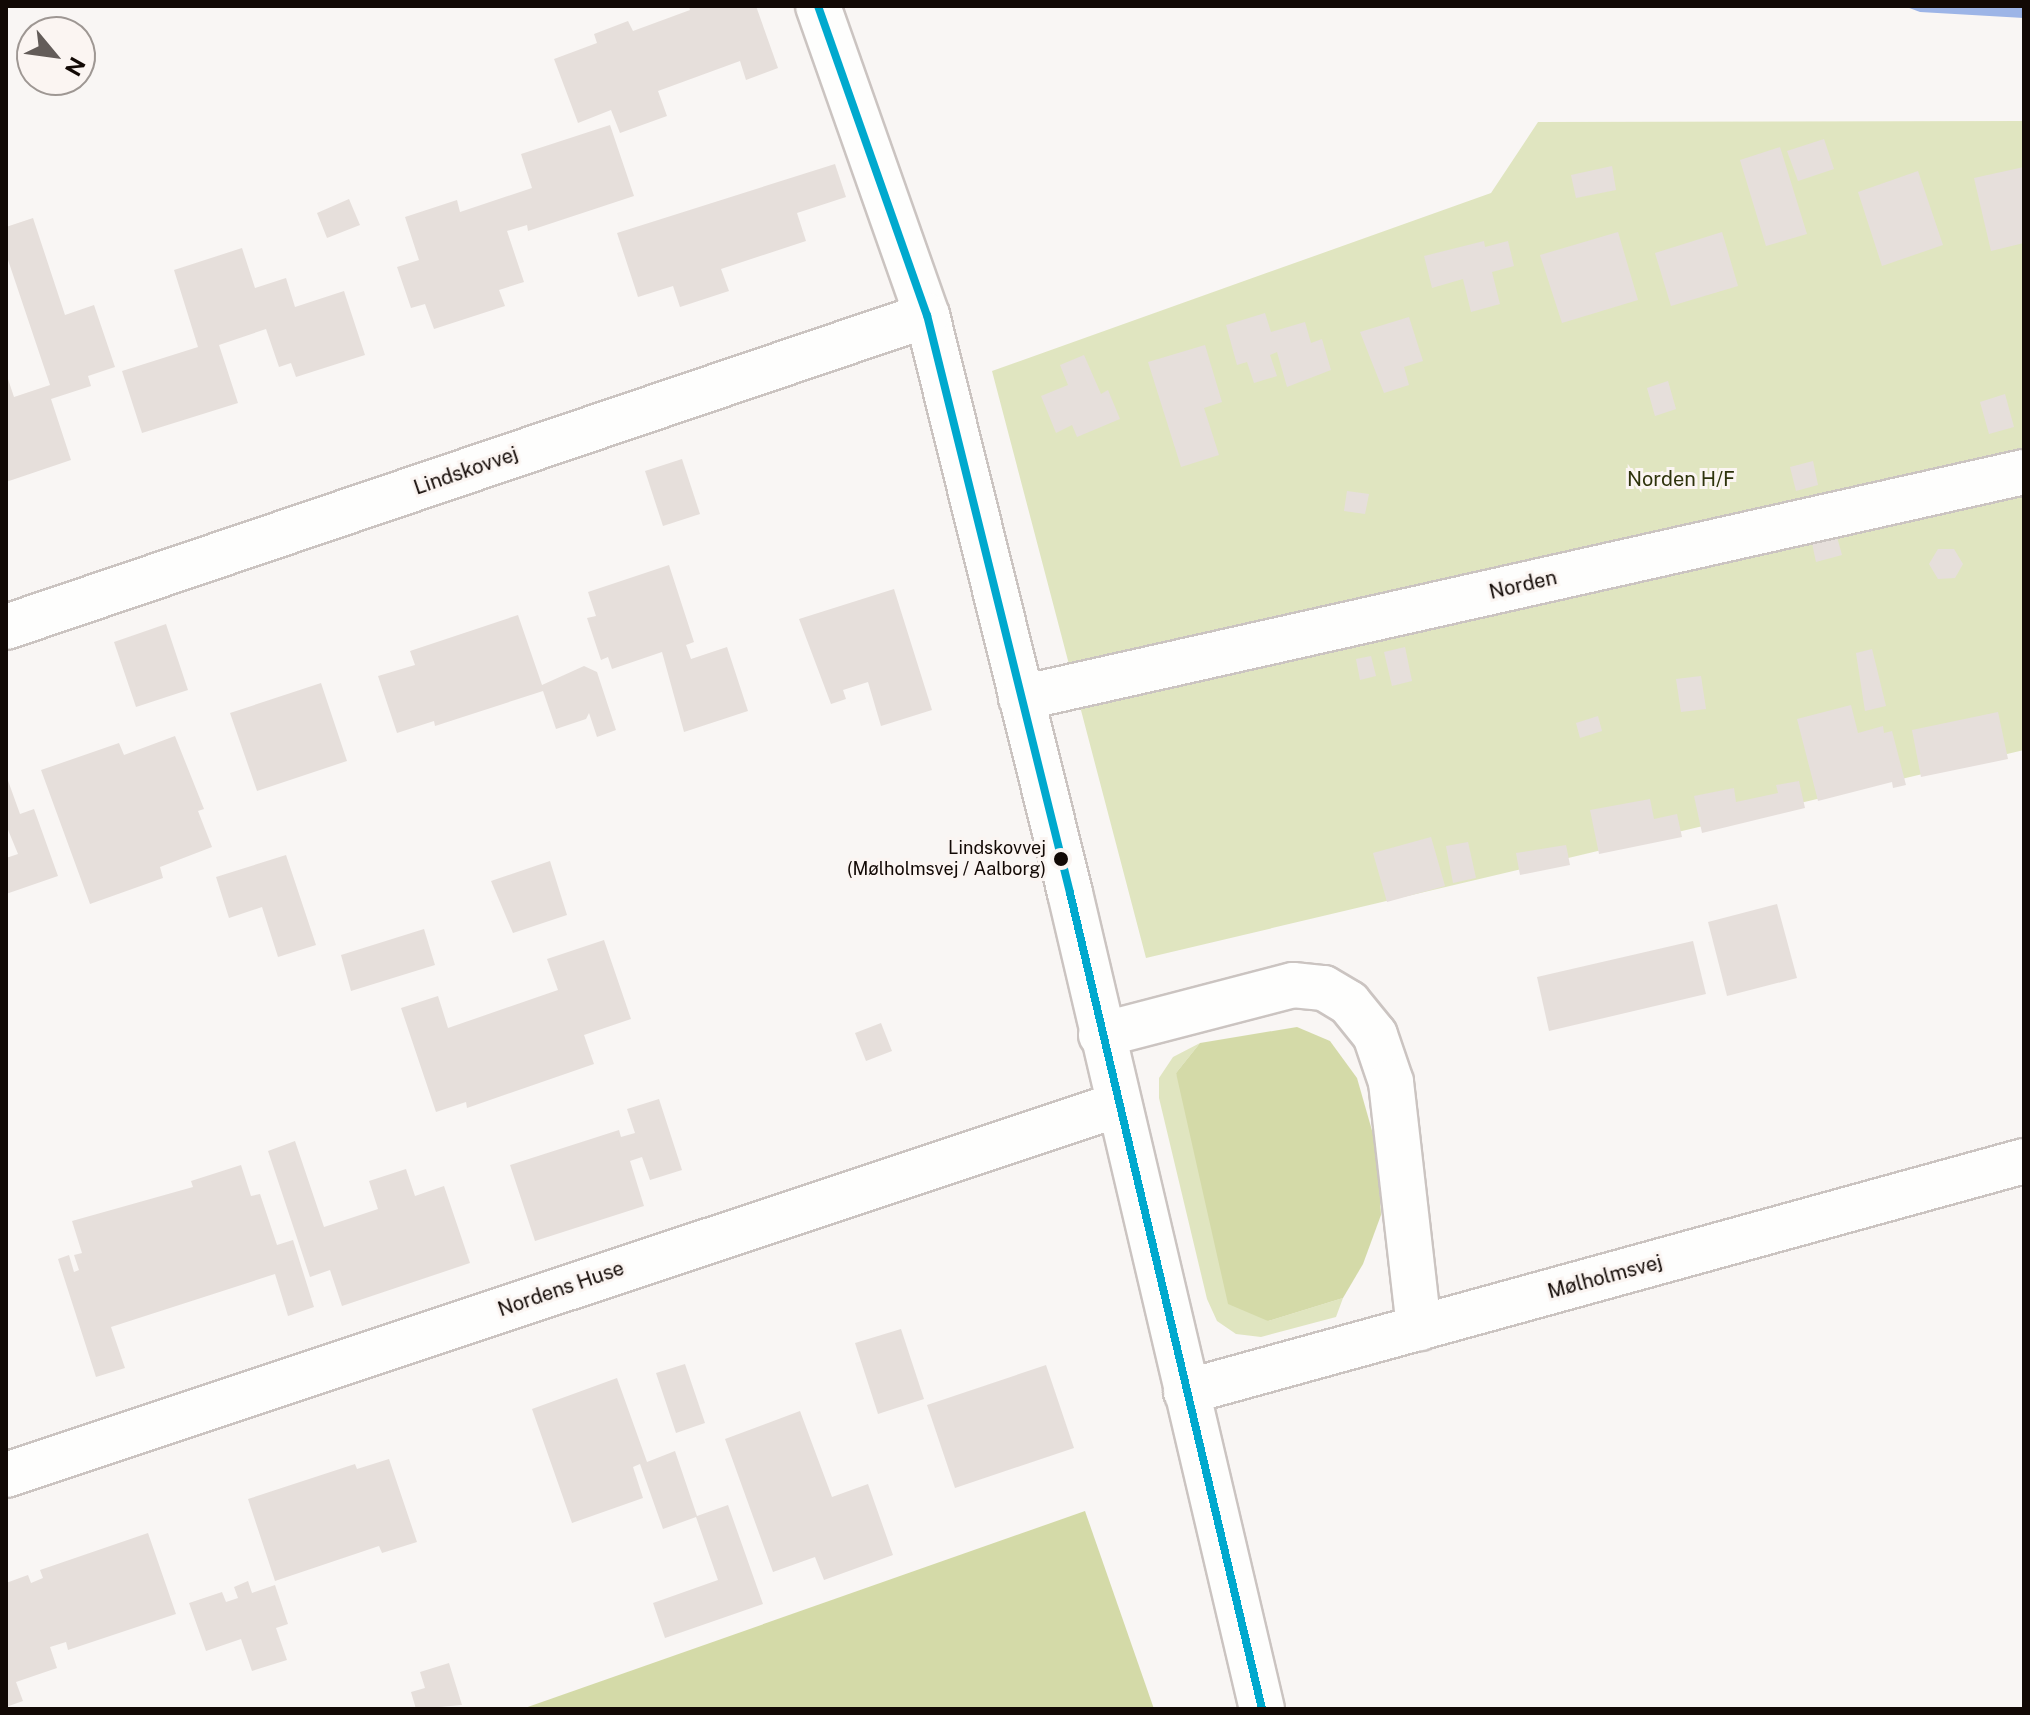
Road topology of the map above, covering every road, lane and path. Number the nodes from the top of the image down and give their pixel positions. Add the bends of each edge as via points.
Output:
1 (818, 6) edge
2 (927, 315) junction
3 (2024, 472) edge
4 (6, 627) edge
5 (1021, 698) junction
6 (1101, 1035) junction
7 (1117, 1105) junction
8 (2024, 1161) edge
9 (1419, 1328) junction
10 (1186, 1392) junction
11 (6, 1475) edge
12 (1262, 1709) edge

1 - 2 street
2 - 4 street, Lindskovvej
2 - 5 street
3 - 5 street, Norden
5 - 6 street
6 - 7 street
6 - 9 street via 1293,985 1324,988 1349,1003 1375,1035 1391,1082
7 - 10 street
7 - 11 street, Nordens Huse
8 - 9 street, Mølholmsvej
9 - 10 street, Mølholmsvej
10 - 12 street

